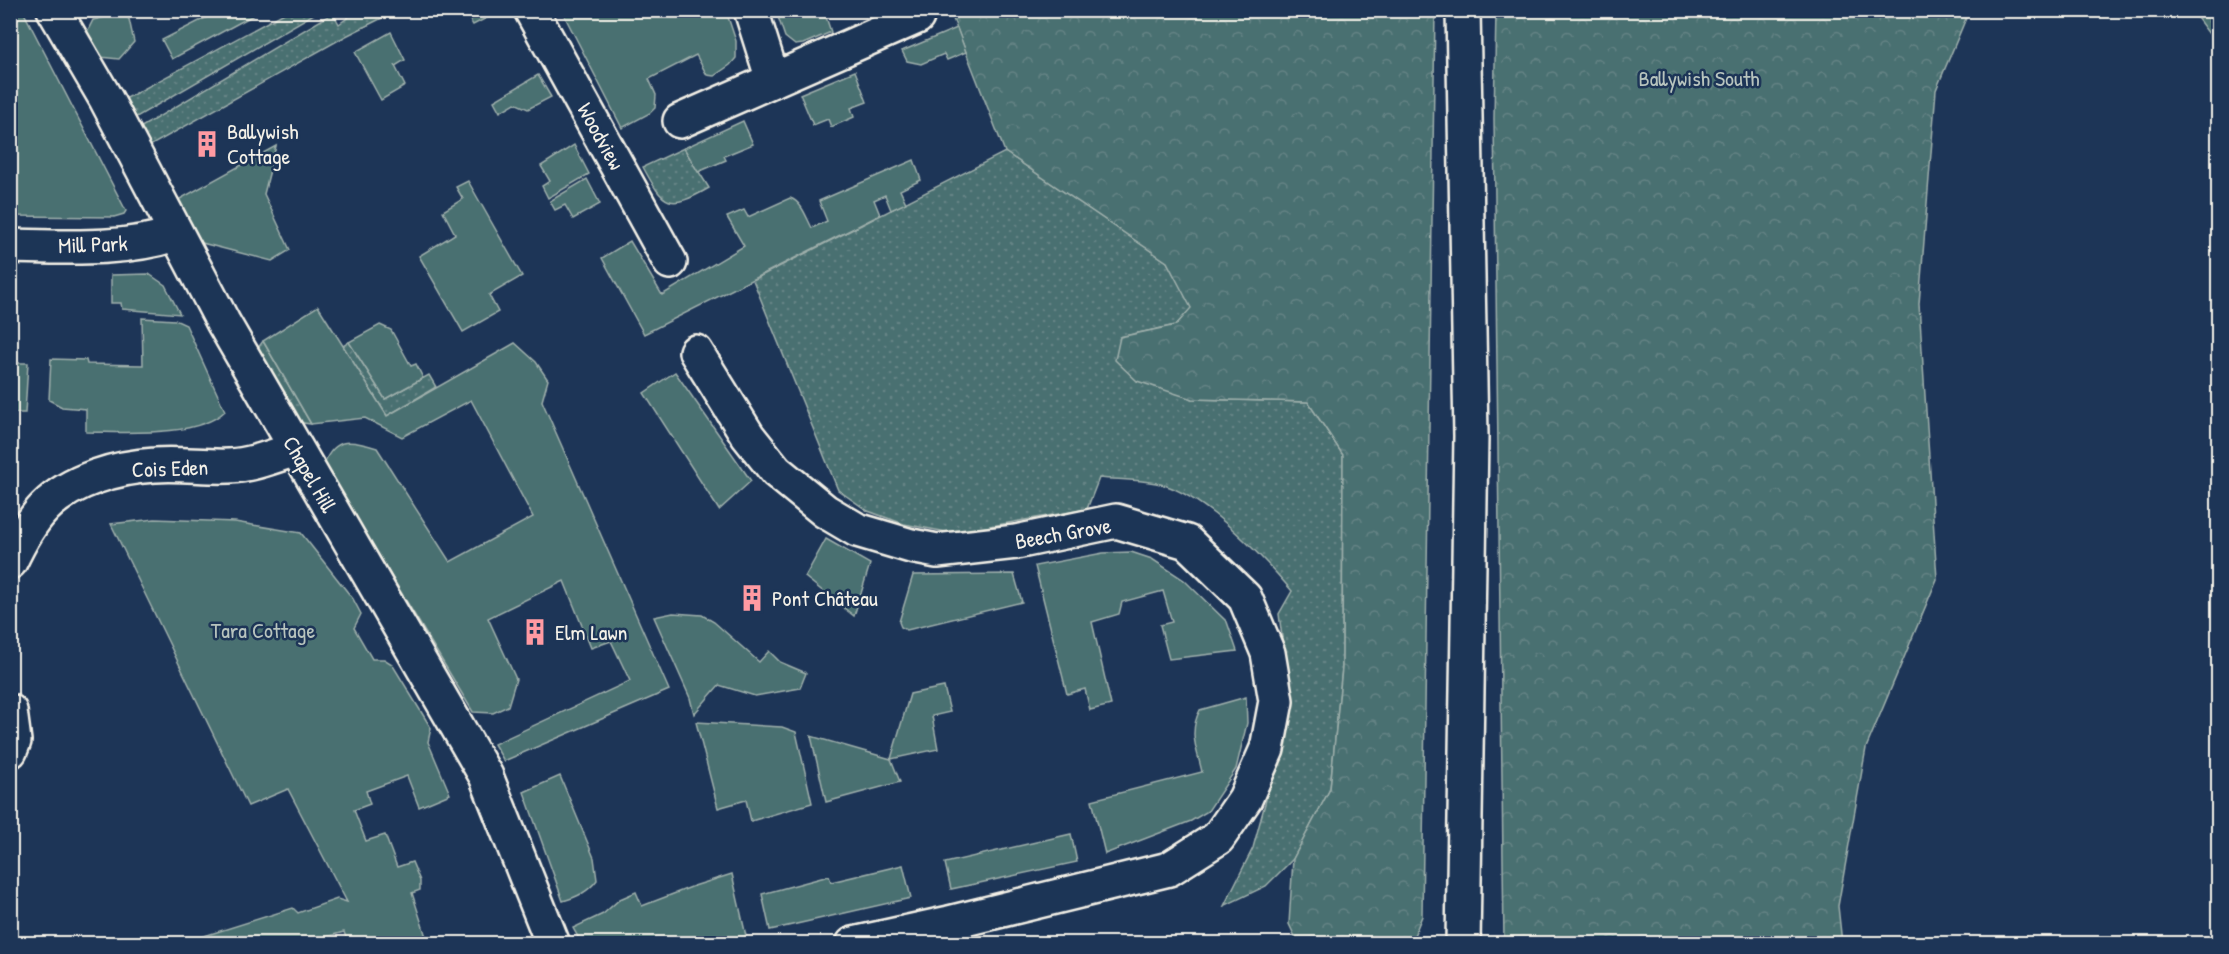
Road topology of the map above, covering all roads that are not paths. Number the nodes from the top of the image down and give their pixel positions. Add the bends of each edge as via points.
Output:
1 (54, 10) edge
2 (531, 10) edge
3 (751, 10) edge
4 (1462, 10) edge
5 (917, 17) dead end
6 (773, 80) junction
7 (680, 121) dead end
8 (175, 234) junction
9 (10, 246) edge
10 (670, 262) dead end
11 (696, 352) dead end
12 (296, 449) junction
13 (10, 562) edge
14 (10, 711) edge
15 (10, 751) edge
16 (553, 944) edge
17 (853, 944) edge
18 (1463, 944) edge

1 - 8 street, Chapel Hill via 106,99
2 - 10 street, Woodview
3 - 6 street
4 - 18 street via 1471,436
5 - 6 street
6 - 7 street
8 - 9 street, Mill Park via 123,244
8 - 12 street, Chapel Hill
11 - 17 street, Beech Grove via 748,436 776,471 825,511 857,530 937,551 1016,542 1116,521 1187,542 1245,598 1268,653 1276,701 1267,749 1245,799 1218,838 1169,869
12 - 13 street, Cois Eden via 230,466 156,464 128,468 85,482 44,507
12 - 16 street, Chapel Hill via 486,776
14 - 15 street via 14,741

